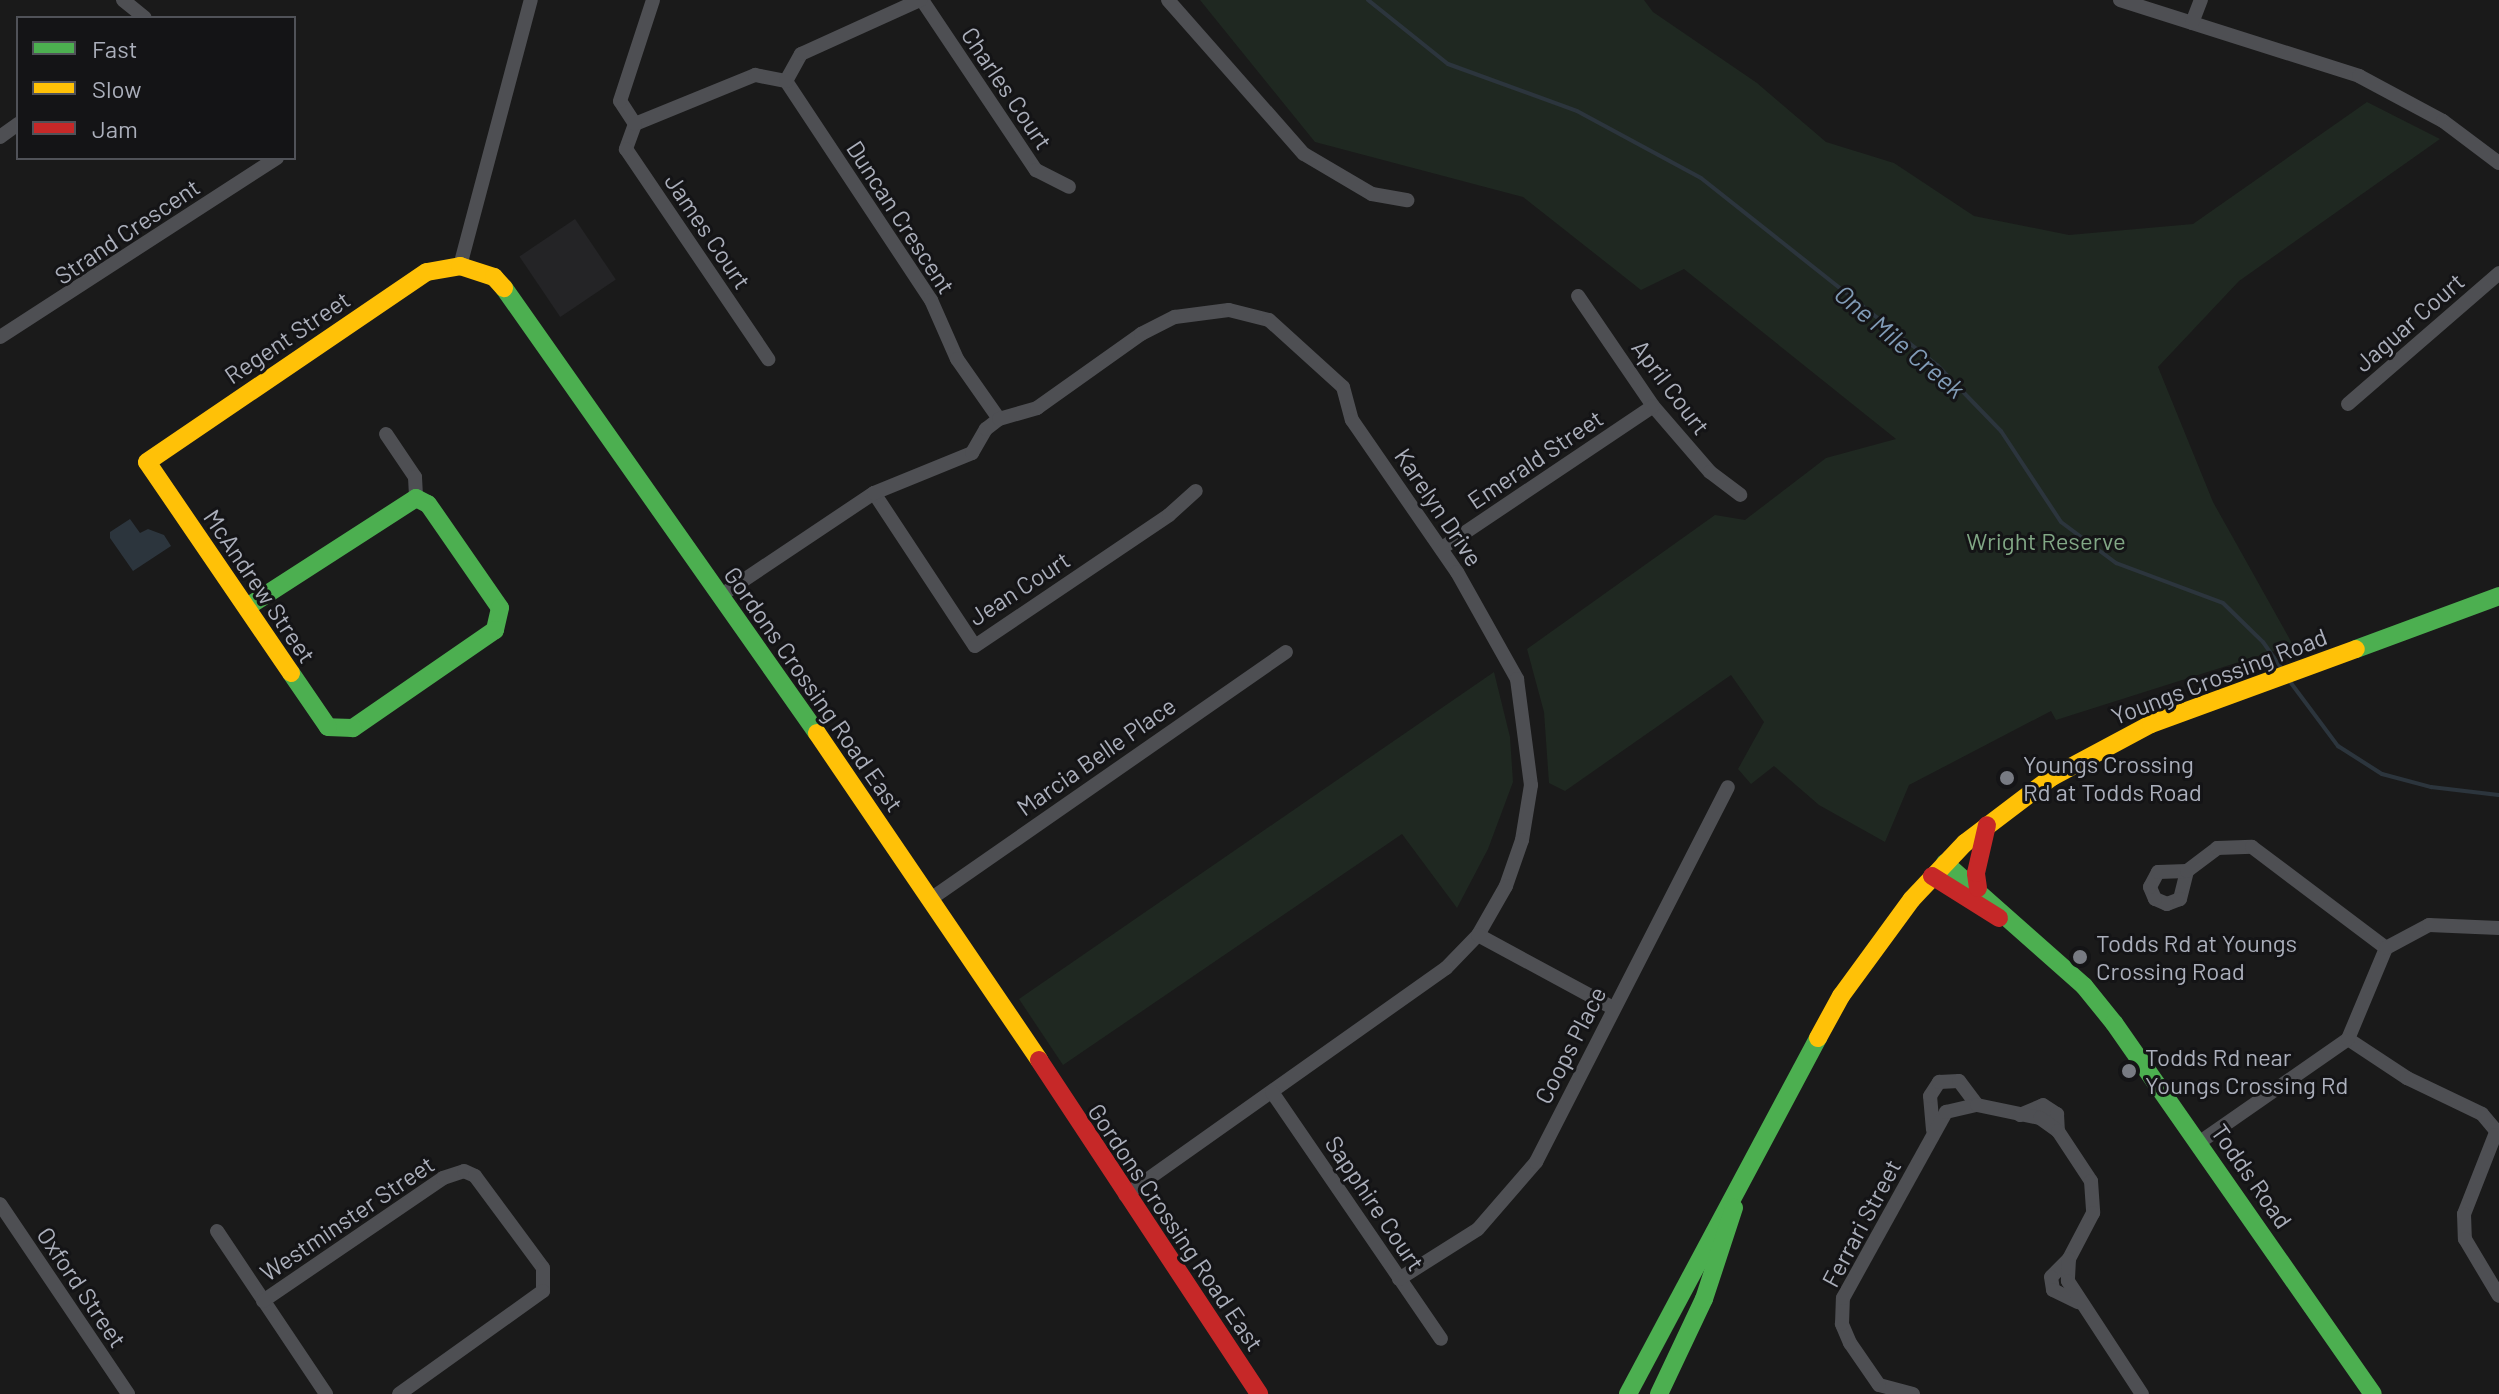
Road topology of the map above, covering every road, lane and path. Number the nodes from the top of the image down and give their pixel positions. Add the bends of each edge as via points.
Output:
1 (531, 0) edge
2 (653, 0) edge
3 (921, 0) edge
4 (1168, 0) edge
5 (2120, 0) edge
6 (2201, 0) edge
7 (2192, 23) junction
8 (786, 81) junction
9 (635, 124) junction
10 (274, 160) edge
11 (2499, 163) edge
12 (1069, 187) dead end
13 (1407, 200) dead end
14 (460, 266) junction
15 (2499, 273) edge
16 (1578, 296) dead end
17 (0, 337) edge
18 (768, 359) dead end
19 (2348, 404) dead end
20 (1653, 406) junction
21 (999, 419) junction
22 (386, 434) dead end
23 (147, 462) joint
24 (1196, 491) dead end
25 (874, 493) junction
26 (1740, 495) dead end
27 (416, 498) junction
28 (1442, 548) junction
29 (720, 596) junction
30 (2499, 596) edge
31 (247, 607) junction
32 (1286, 652) dead end
33 (1728, 787) dead end
34 (1987, 825) junction
35 (1938, 870) junction
36 (2187, 871) dead end
37 (1978, 888) junction
38 (932, 898) junction
39 (2014, 926) junction
40 (2499, 928) edge
41 (1478, 935) junction
42 (2386, 948) junction
43 (1613, 1008) junction
44 (2348, 1039) junction
45 (1272, 1092) junction
46 (1977, 1105) junction
47 (1933, 1134) junction
48 (2497, 1134) edge
49 (2200, 1142) junction
50 (1737, 1192) junction
51 (1125, 1195) junction
52 (0, 1204) edge
53 (217, 1231) dead end
54 (1399, 1279) junction
55 (1678, 1296) junction
56 (2499, 1296) edge
57 (1704, 1299) junction
58 (263, 1301) junction
59 (1441, 1339) dead end
60 (1877, 1390) edge
61 (128, 1394) edge
62 (326, 1394) edge
63 (399, 1394) edge
64 (1259, 1394) edge
65 (1628, 1394) edge
66 (1659, 1394) edge
67 (1913, 1394) edge
68 (2142, 1394) edge
69 (2373, 1394) edge

1 - 14 street
2 - 9 street via 620,101
3 - 8 street via 801,54
3 - 12 street, Charles Court via 1036,170
4 - 13 street via 1304,154 1372,194
5 - 7 street
6 - 7 street
7 - 11 street via 2359,76 2443,121
8 - 9 street via 755,75
8 - 21 street, Duncan Crescent via 931,300 957,359
9 - 18 street, James Court via 626,149
10 - 17 street, Strand Crescent
14 - 23 street, Regent Street via 417,278
14 - 29 street, Gordons Crossing Road East via 489,274 512,294
15 - 19 street, Jaguar Court
16 - 20 street, April Court
20 - 26 street, April Court via 1710,472
20 - 28 street, Emerald Street
21 - 25 street via 972,453
21 - 28 street, Karelyn Drive via 1037,408 1141,334 1175,317 1229,310 1269,320 1343,387 1352,420
22 - 27 street via 415,477
23 - 31 street, McAndrew Street
24 - 25 street, Jean Court via 1169,515 975,646
25 - 29 street
27 - 31 street
27 - 31 street, McAndrew Street via 428,504 500,608 499,623 490,635 353,728 338,731 324,724
28 - 41 street, Karelyn Drive via 1493,628 1517,679 1526,728 1531,785 1522,840 1506,886
29 - 38 street, Gordons Crossing Road East
30 - 34 street, Youngs Crossing Road via 2096,751 2015,801
32 - 38 street, Marcia Belle Place
33 - 43 street, Coops Place
34 - 35 street, Youngs Crossing Road
34 - 37 street via 1976,873
35 - 37 street, Todds Road
35 - 39 street, Todds Road
35 - 50 street, Youngs Crossing Road via 1841,996
36 - 42 street via 2217,848 2252,847
37 - 39 street, Todds Road
38 - 51 street, Gordons Crossing Road East
39 - 49 street, Todds Road via 2084,986
40 - 42 street via 2429,925
41 - 43 street
41 - 45 street, Karelyn Drive via 1446,968
42 - 44 street
43 - 54 street, Coops Place via 1536,1162 1503,1204 1478,1229
44 - 48 street via 2407,1078 2482,1114
44 - 49 street
45 - 51 street, Karelyn Drive
45 - 54 street, Sapphire Court
46 - 47 street, Ferrari Street via 1946,1112
46 - 47 street via 1959,1081 1939,1082 1930,1096
46 - 68 street via 2019,1115 2043,1105 2057,1114 2058,1131 2095,1196 2093,1213 2069,1259 2051,1277 2053,1290 2078,1302
47 - 60 street, Ferrari Street via 1843,1298 1846,1334
48 - 56 street via 2464,1214 2465,1239
49 - 69 street, Todds Road
50 - 55 street, Youngs Crossing Road
50 - 57 street, Youngs Crossing Road
51 - 64 street, Gordons Crossing Road East
52 - 61 street, Oxford Street
53 - 58 street
54 - 59 street, Sapphire Court
55 - 57 street via 1691,1291
55 - 65 street, Youngs Crossing Road
57 - 66 street, Youngs Crossing Road
58 - 62 street
58 - 63 street, Westminster Street via 443,1178 464,1171 475,1176 543,1268 543,1291
60 - 67 street, Ferrari Street

